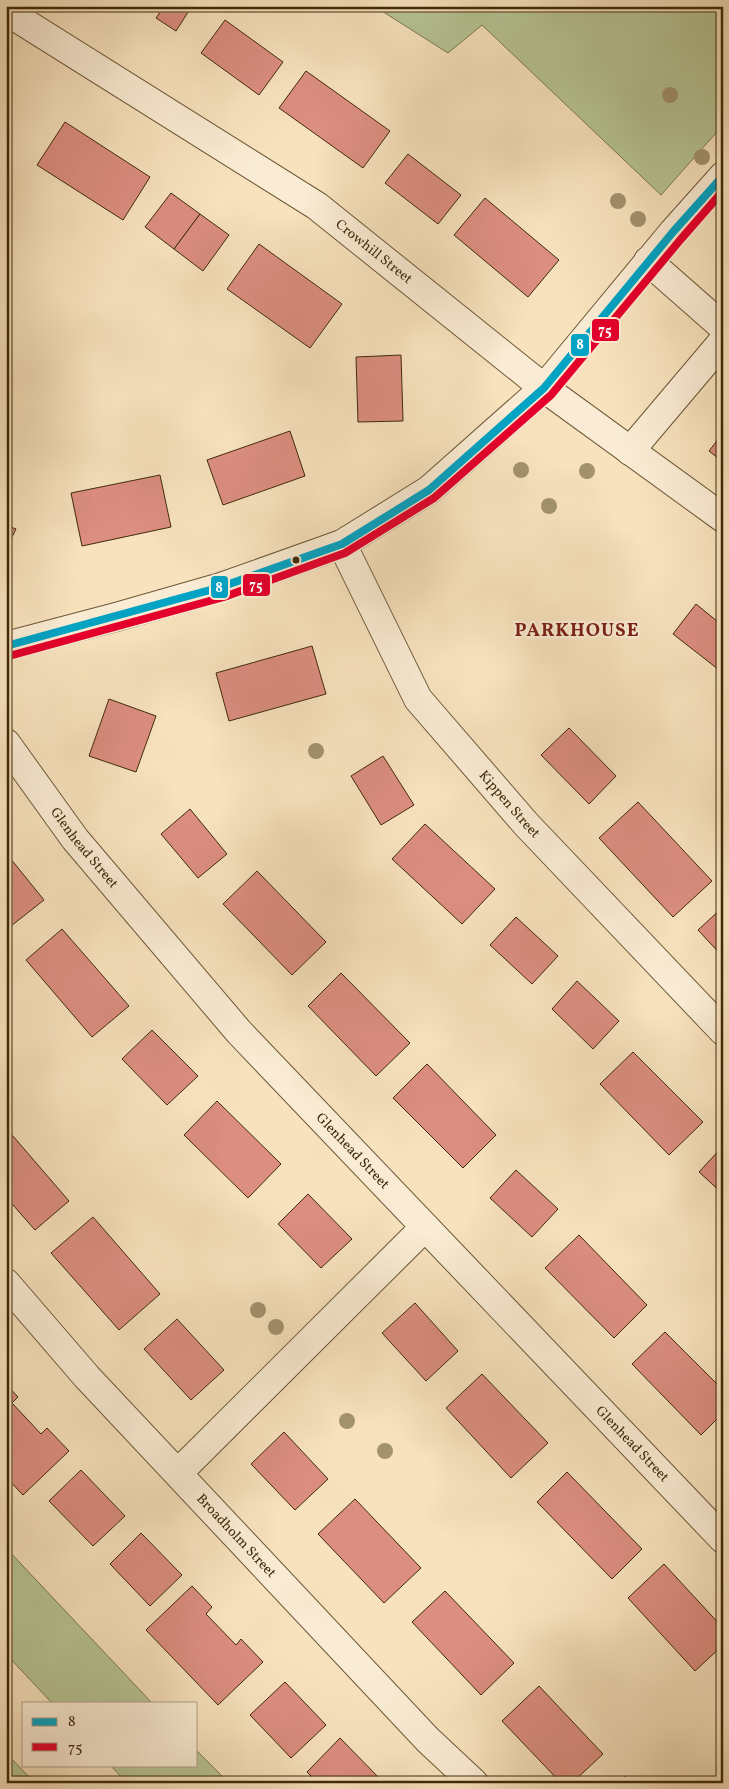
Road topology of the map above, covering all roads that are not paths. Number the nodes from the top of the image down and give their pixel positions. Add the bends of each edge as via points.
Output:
1 (6, 11) edge
2 (723, 176) edge
3 (648, 262) junction
4 (723, 327) edge
5 (723, 341) edge
6 (544, 388) junction
7 (630, 450) junction
8 (723, 518) edge
9 (342, 544) junction
10 (6, 646) edge
11 (6, 743) edge
12 (723, 1031) edge
13 (426, 1227) junction
14 (6, 1283) edge
15 (178, 1473) junction
16 (723, 1540) edge
17 (474, 1783) edge

1 - 6 street, Crowhill Street via 317,206
2 - 3 street
3 - 4 street
3 - 6 street
5 - 7 street
6 - 7 street, Crowhill Street
6 - 9 street via 429,490
7 - 8 street, Crowhill Street
9 - 10 street via 221,587
9 - 12 street, Kippen Street via 418,699 526,824
11 - 13 street, Glenhead Street via 76,839 239,1032
13 - 15 street
13 - 16 street, Glenhead Street
14 - 15 street, Broadholm Street
15 - 17 street, Broadholm Street via 428,1740

